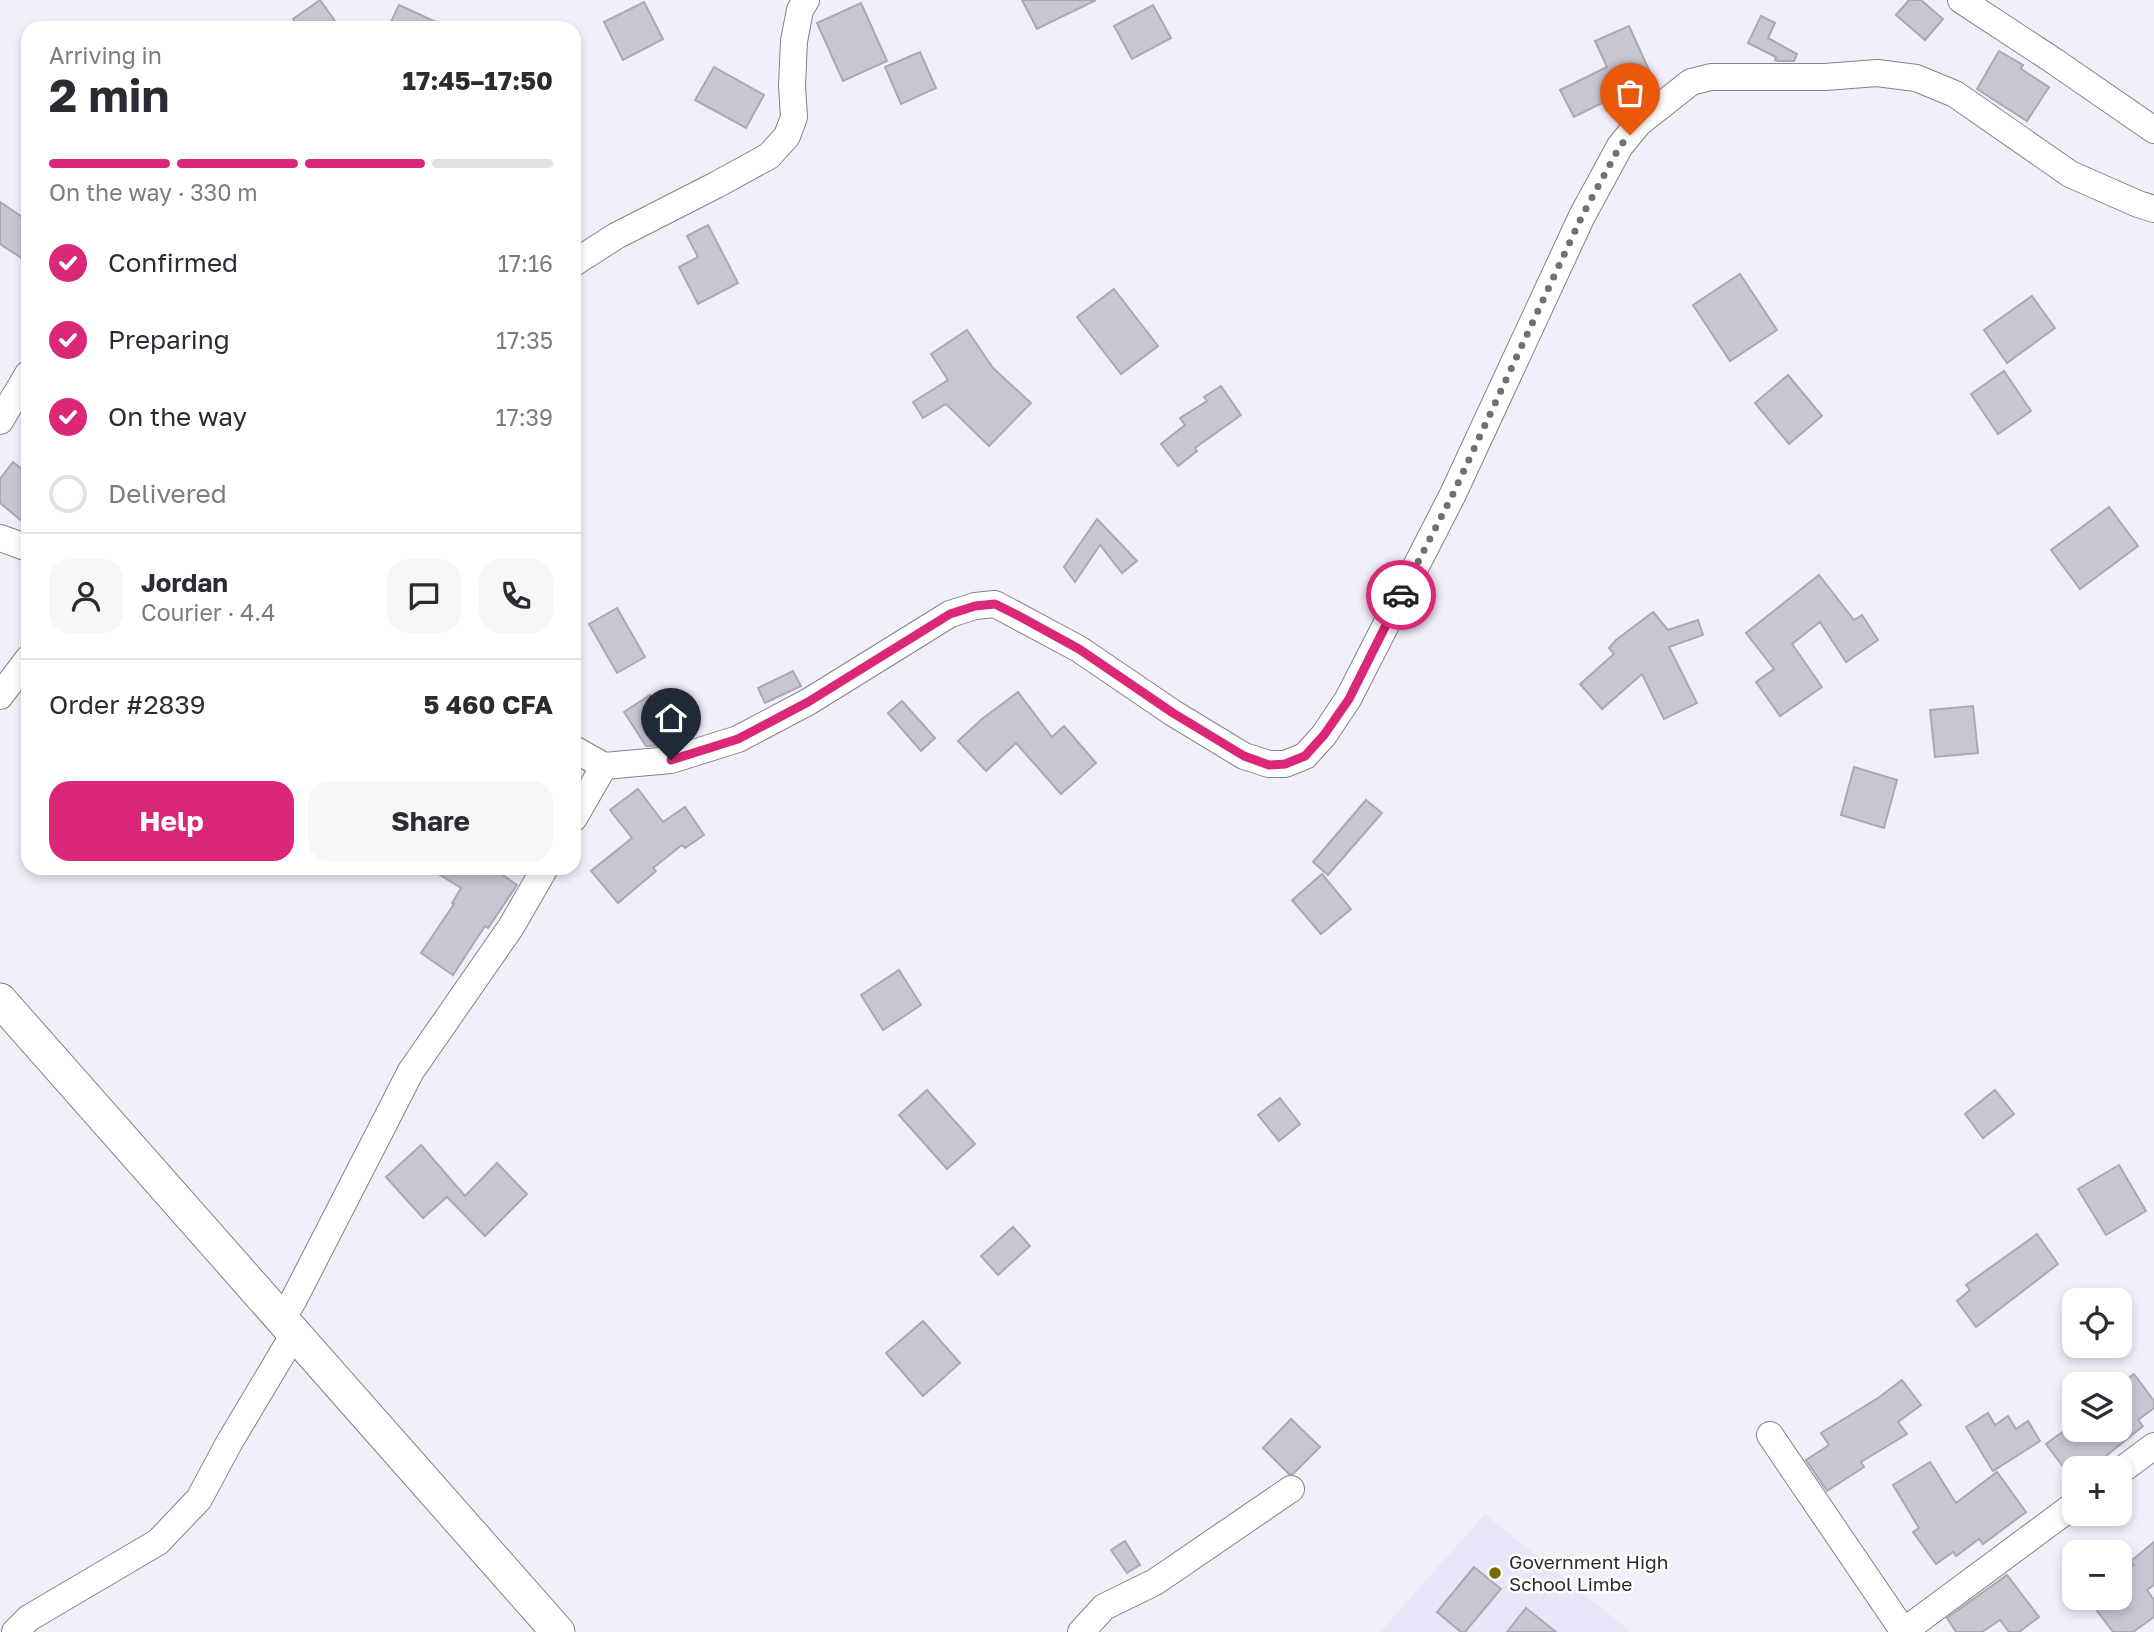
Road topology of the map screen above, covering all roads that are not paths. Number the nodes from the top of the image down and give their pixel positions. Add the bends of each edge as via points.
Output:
1 (806, 0) edge
2 (1961, 0) edge
3 (2154, 130) edge
4 (2154, 209) edge
5 (581, 258) edge
6 (21, 386) edge
7 (0, 421) edge
8 (0, 538) edge
9 (21, 546) edge
10 (21, 668) edge
11 (0, 696) edge
12 (581, 754) edge
13 (604, 766) junction
14 (581, 806) edge
15 (541, 875) edge
16 (0, 1000) edge
17 (288, 1326) junction
18 (1770, 1435) dead end
19 (2154, 1446) edge
20 (2132, 1462) edge
21 (1292, 1489) dead end
22 (2062, 1514) edge
23 (1904, 1631) edge
24 (15, 1632) edge
25 (558, 1632) edge
26 (1081, 1632) edge

1 - 5 street via 794,40 794,117 787,136 769,156
2 - 3 street
4 - 13 street via 2070,174 1955,94 1916,78 1877,73 1712,77 1691,82 1639,123 1620,146 1349,699 1305,756 1269,765 1244,756 1079,649 995,604 950,614 808,702 738,739 671,760
6 - 7 street
8 - 9 street
10 - 11 street
12 - 13 street
13 - 14 street
15 - 17 street via 511,927 411,1071 293,1301
16 - 17 main road
17 - 24 street via 200,1499 158,1542 29,1618
17 - 25 main road
18 - 23 street
19 - 20 street
21 - 26 street via 1155,1582 1104,1607
22 - 23 street

